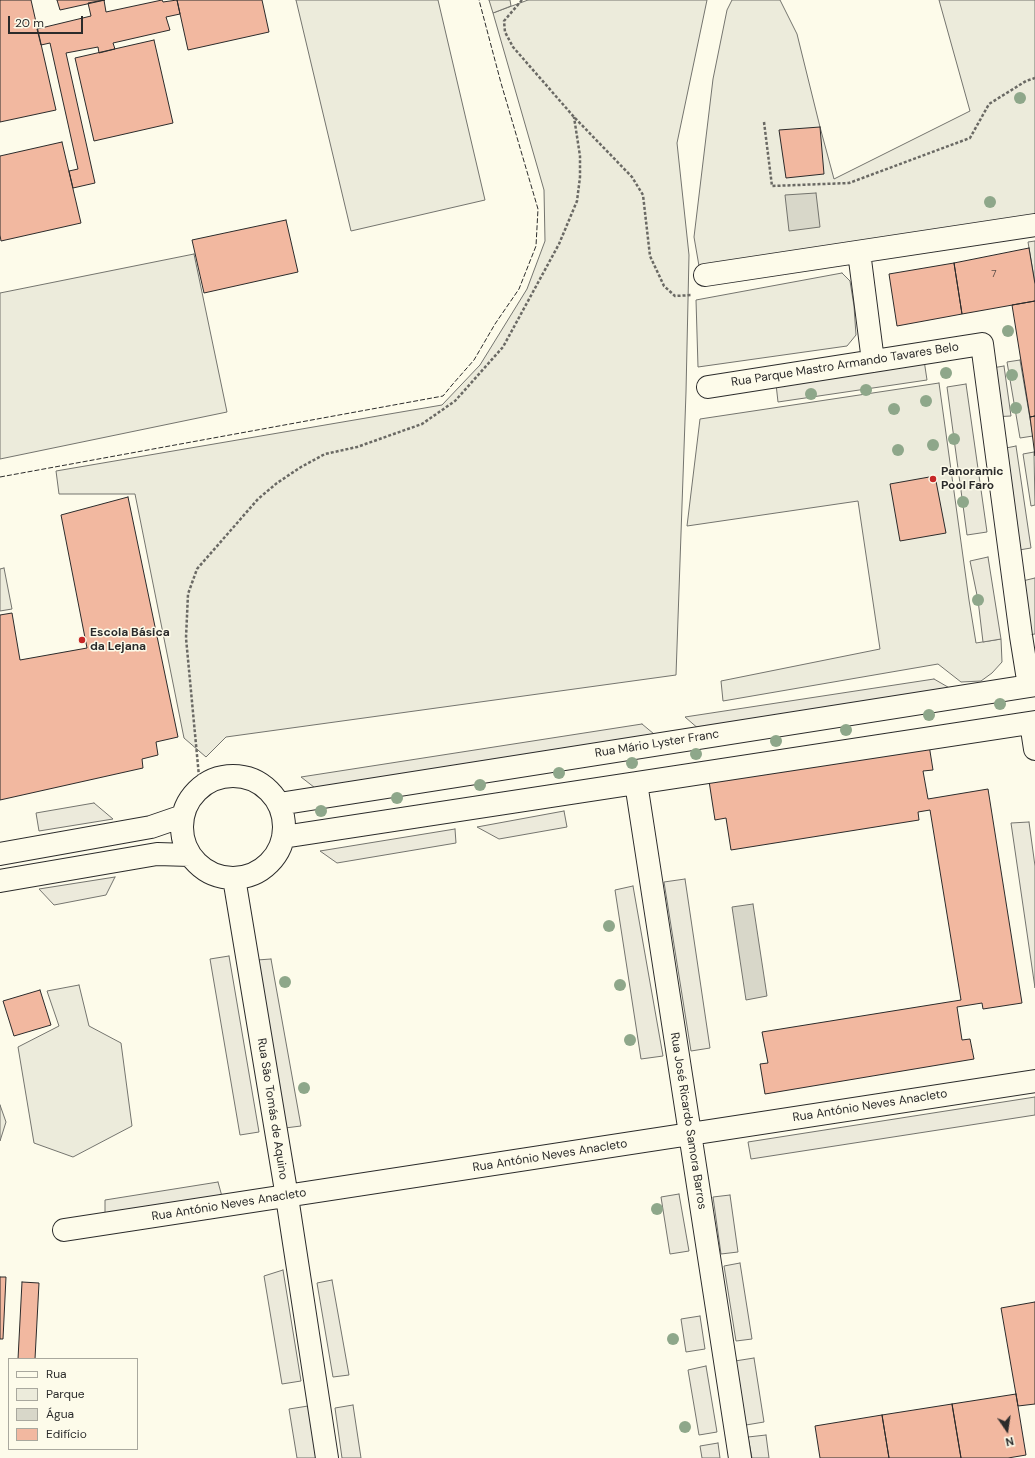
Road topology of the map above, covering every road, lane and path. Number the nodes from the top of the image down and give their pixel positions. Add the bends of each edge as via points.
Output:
1 (522, 0) edge
2 (1035, 78) edge
3 (574, 117) junction
4 (764, 122) dead end
5 (1035, 226) edge
6 (859, 252) junction
7 (705, 275) joint
8 (873, 361) junction
9 (708, 387) dead end
10 (1032, 685) edge
11 (1033, 723) edge
12 (1035, 749) edge
13 (636, 783) junction
14 (200, 787) junction
15 (278, 804) junction
16 (183, 816) junction
17 (283, 837) junction
18 (0, 854) edge
19 (190, 855) junction
20 (234, 878) junction
21 (0, 881) edge
22 (1035, 1081) edge
23 (690, 1134) junction
24 (287, 1197) junction
25 (64, 1230) dead end
26 (327, 1458) edge
27 (740, 1458) edge

1 - 3 path via 504,21 504,32 512,47
2 - 4 path via 989,104 970,138 849,183 772,186
3 - 7 path via 632,177 643,195 650,256 664,286 675,296 702,295
3 - 14 path via 580,156 577,201 559,244 503,347 455,401 422,424 357,447 325,454 277,483 258,499 197,569 188,594 186,638
5 - 6 street
6 - 7 street
6 - 8 street
8 - 9 street, Rua Parque Mastro Armando Tavares Belo
8 - 10 street, Rua Parque Mastro Armando Tavares Belo via 982,344 1021,636
10 - 15 street, Rua Mário Lyster Franc
11 - 12 street
11 - 13 street
13 - 17 street
13 - 23 street, Rua José Ricardo Samora Barros
14 - 15 street via 214,779 228,776 244,777 258,782 270,792
14 - 16 street via 191,797
15 - 17 street via 284,820
16 - 18 street via 151,827
16 - 19 street via 182,836
17 - 20 street via 277,853 266,866 251,874
19 - 20 street via 206,871
19 - 21 street via 157,854
20 - 24 street, Rua São Tomás de Aquino
22 - 23 street, Rua António Neves Anacleto
23 - 24 street, Rua António Neves Anacleto
23 - 27 street, Rua José Ricardo Samora Barros
24 - 25 street, Rua António Neves Anacleto
24 - 26 street, Rua São Tomás de Aquino

